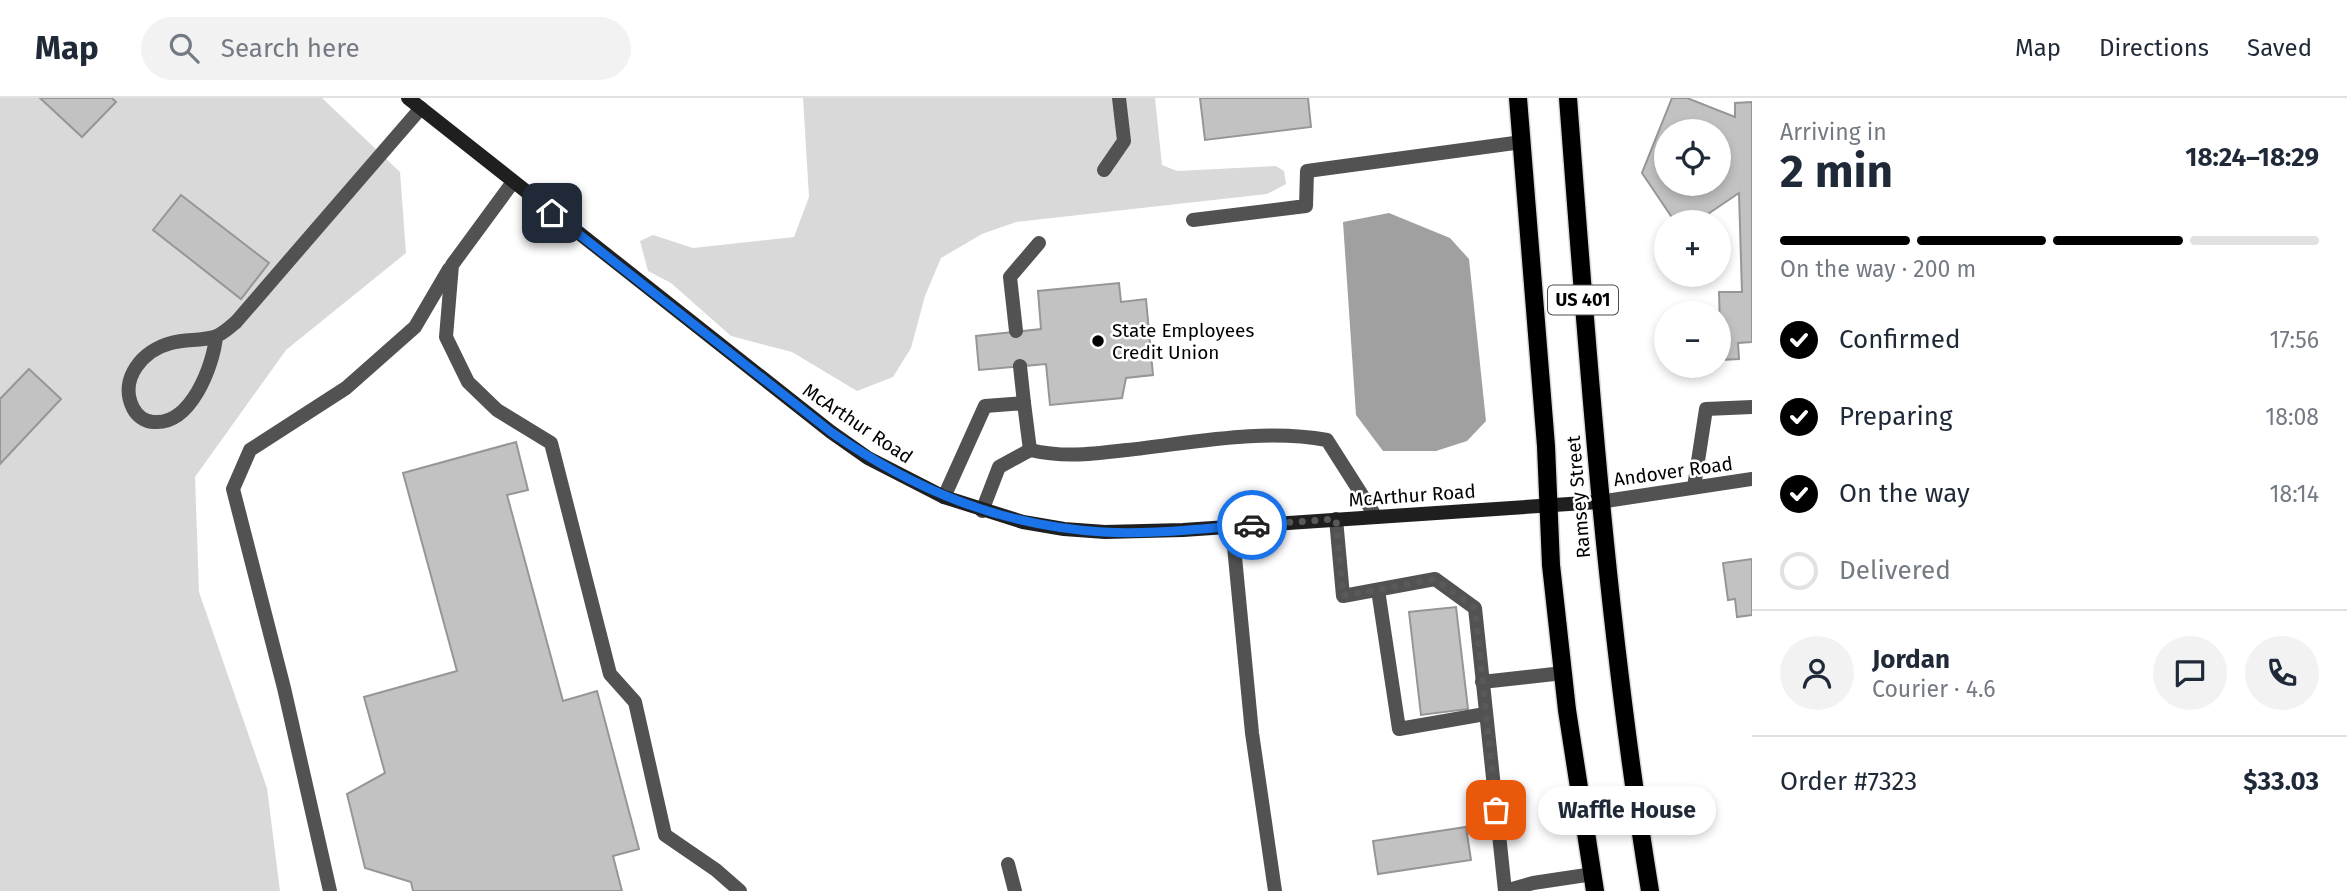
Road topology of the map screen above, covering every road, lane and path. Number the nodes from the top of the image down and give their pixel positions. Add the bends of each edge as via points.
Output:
1 (408, 98) edge
2 (1119, 98) edge
3 (1518, 98) edge
4 (1568, 98) edge
5 (421, 108) junction
6 (1522, 142) junction
7 (1104, 170) dead end
8 (513, 182) junction
9 (1193, 220) dead end
10 (1039, 243) dead end
11 (452, 265) junction
12 (1016, 331) dead end
13 (216, 337) junction
14 (1020, 366) dead end
15 (1024, 403) junction
16 (1752, 407) edge
17 (1030, 450) junction
18 (1752, 479) edge
19 (1694, 487) junction
20 (944, 497) junction
21 (1599, 502) junction
22 (1549, 505) junction
23 (982, 511) junction
24 (1376, 517) junction
25 (1336, 519) junction
26 (1232, 526) junction
27 (1378, 590) junction
28 (1563, 673) junction
29 (1482, 682) junction
30 (1485, 714) junction
31 (1008, 864) dead end
32 (1594, 883) edge
33 (330, 891) edge
34 (740, 891) edge
35 (1016, 891) edge
36 (1275, 891) edge
37 (1505, 891) edge
38 (1650, 891) edge

1 - 5 main road, McArthur Road
2 - 7 street via 1124,141
3 - 6 main road, Ramsey Street / US 401
4 - 21 main road, Ramsey Street / US 401
5 - 8 main road, McArthur Road
5 - 13 street via 236,322
6 - 9 street via 1307,171 1306,205
6 - 22 main road, Ramsey Street / US 401
8 - 11 street
8 - 20 main road, McArthur Road via 831,432
10 - 12 street via 1010,277
11 - 33 street via 415,327 346,388 250,450 233,489
11 - 34 street via 446,337 468,382 497,410 551,443 610,674 635,702 666,835
13 - 13 street via 169,343 144,356 128,385 129,398 141,418 165,421 188,405 211,366
14 - 15 street
15 - 17 street
15 - 20 street via 985,406
16 - 19 street via 1706,410
17 - 23 street via 999,467
17 - 24 street via 1061,457 1236,438 1307,436 1327,440
18 - 19 street, Andover Road
19 - 21 street, Andover Road
20 - 23 main road, McArthur Road
21 - 22 main road, McArthur Road
21 - 38 main road, Ramsey Street / US 401 via 1621,703
22 - 24 main road, McArthur Road
22 - 28 main road, Ramsey Street / US 401
23 - 26 main road, McArthur Road via 1023,522 1105,532
24 - 25 main road, McArthur Road
25 - 26 main road, McArthur Road
25 - 27 street via 1343,596
26 - 36 street via 1252,733
27 - 29 street via 1435,579 1475,608
27 - 30 street via 1399,729
28 - 29 street
28 - 32 main road, Ramsey Street / US 401
29 - 30 street
30 - 37 street
31 - 35 street
32 - 37 street via 1533,883

